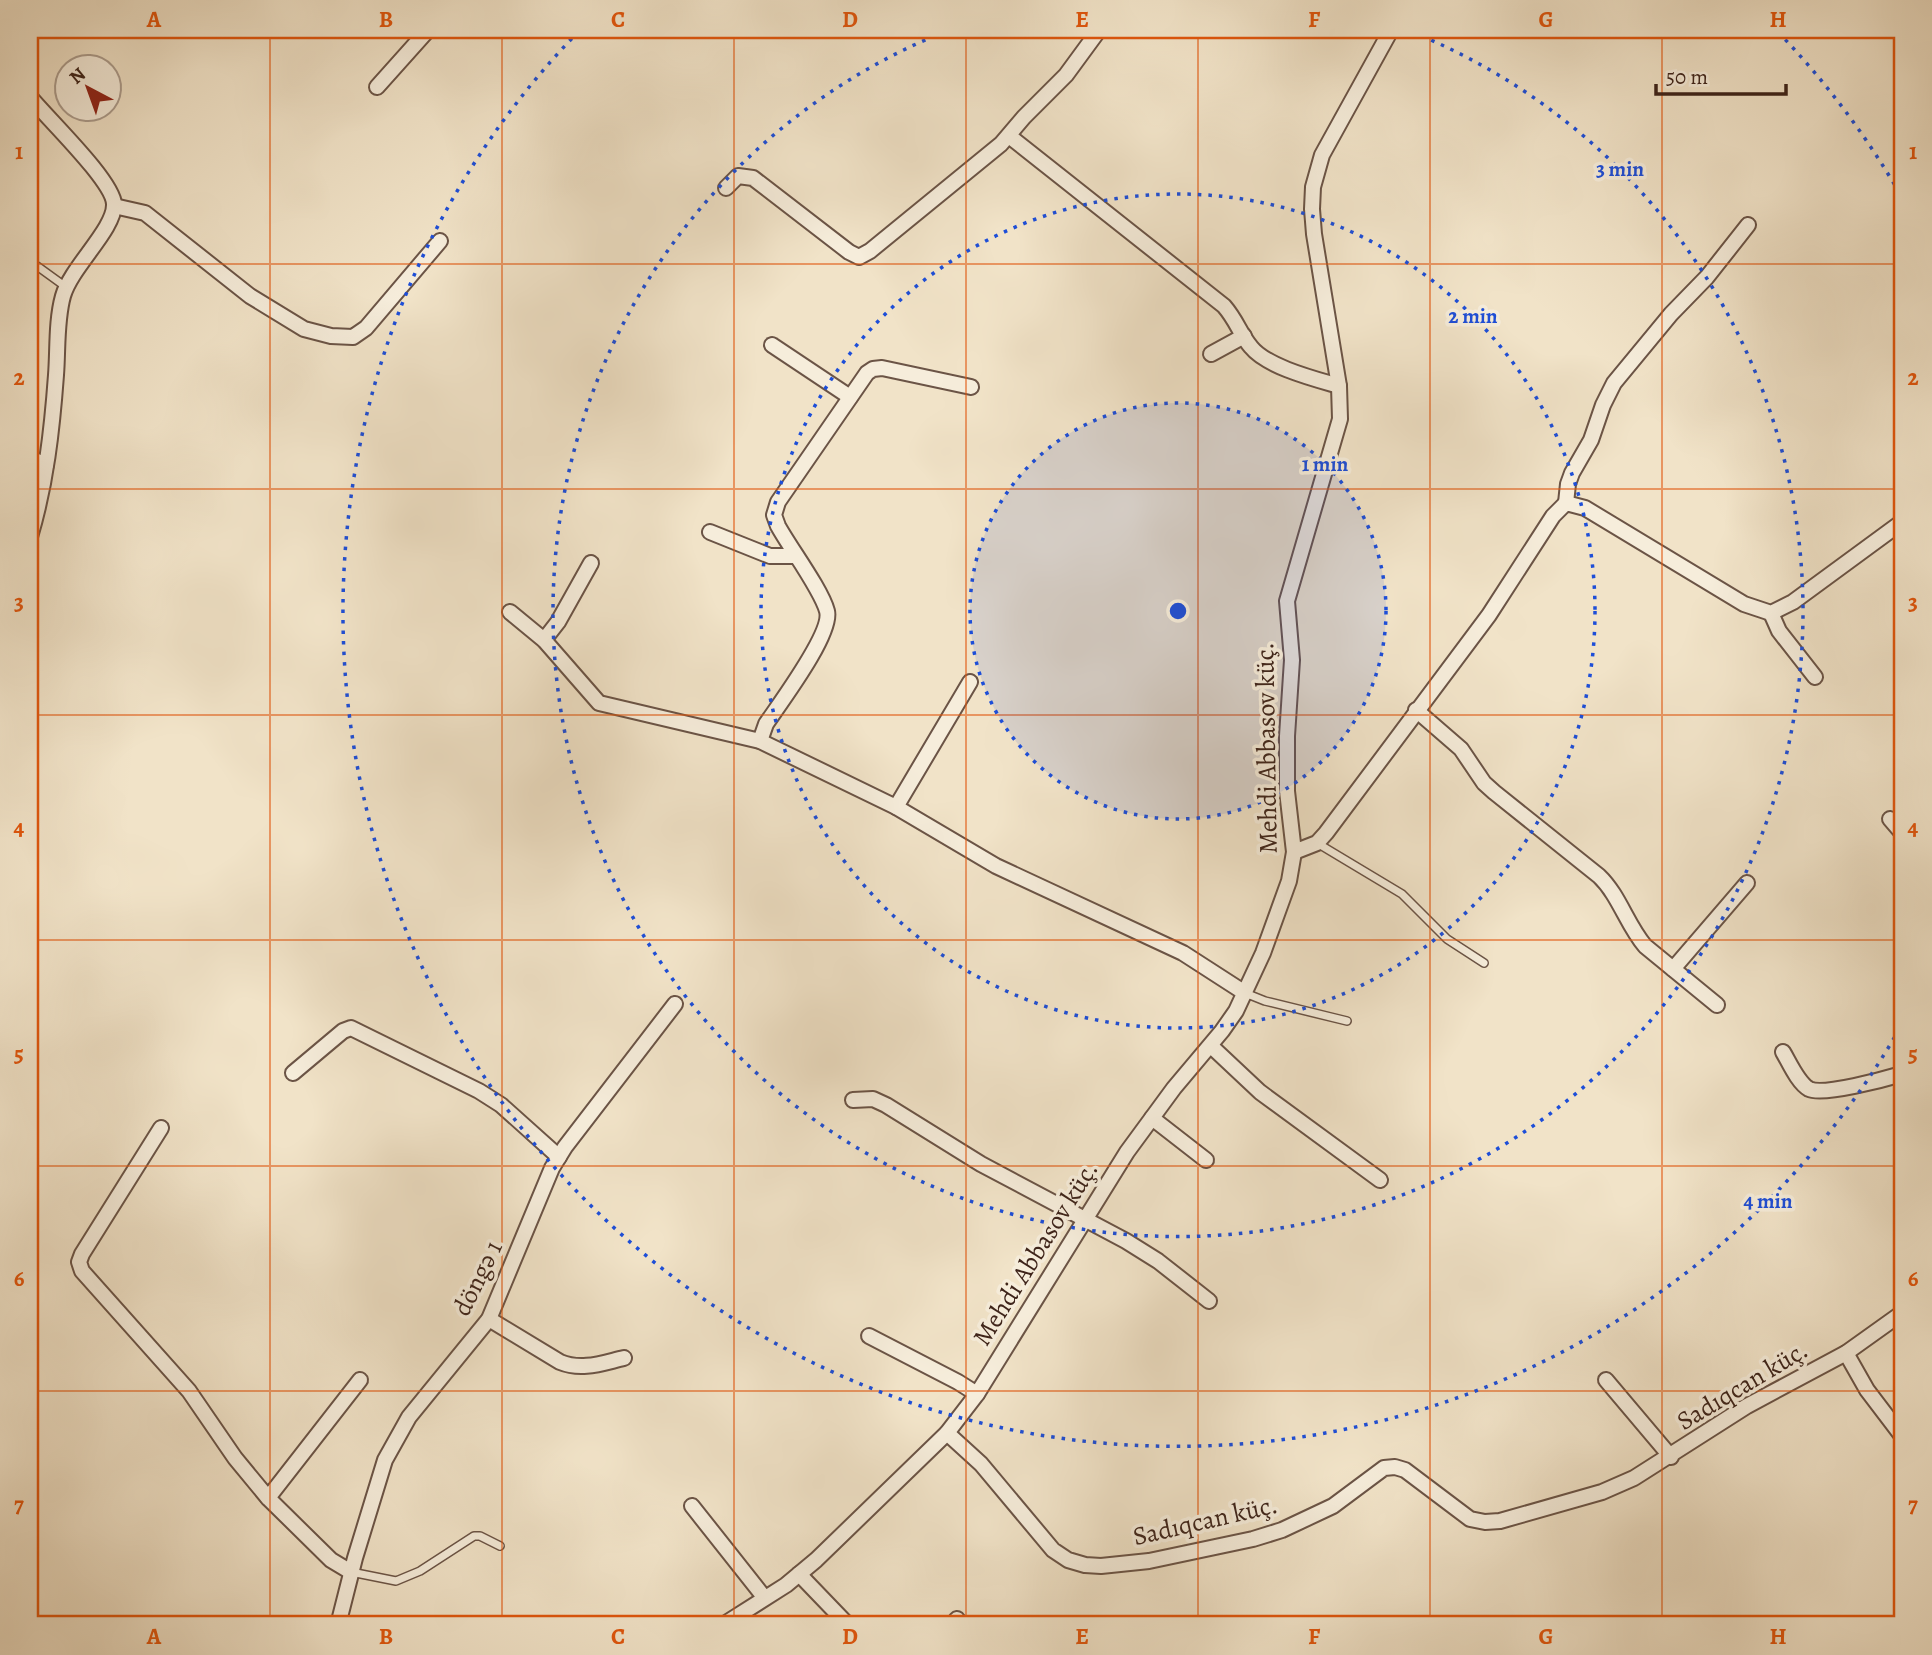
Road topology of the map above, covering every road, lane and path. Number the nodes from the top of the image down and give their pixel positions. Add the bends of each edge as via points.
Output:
1 (428, 30) edge
2 (1099, 30) edge
3 (1391, 30) edge
4 (377, 87) dead end
5 (30, 97) edge
6 (1009, 136) junction
7 (726, 188) dead end
8 (114, 206) junction
9 (1748, 225) dead end
10 (440, 241) dead end
11 (37, 266) dead end
12 (66, 287) junction
13 (1244, 336) junction
14 (772, 345) dead end
15 (1211, 354) dead end
16 (1339, 386) junction
17 (971, 387) dead end
18 (850, 397) junction
19 (30, 458) edge
20 (47, 465) junction
21 (1566, 503) junction
22 (1902, 522) edge
23 (710, 532) dead end
24 (30, 537) edge
25 (795, 556) junction
26 (591, 563) dead end
27 (510, 612) dead end
28 (1771, 613) junction
29 (544, 640) junction
30 (1815, 677) dead end
31 (970, 682) dead end
32 (1416, 710) junction
33 (760, 740) junction
34 (896, 807) junction
35 (1890, 819) dead end
36 (1902, 833) edge
37 (1317, 843) junction
38 (1294, 852) junction
39 (1747, 883) dead end
40 (1484, 963) dead end
41 (1673, 969) junction
42 (1245, 993) junction
43 (675, 1004) dead end
44 (1717, 1005) dead end
45 (1347, 1021) dead end
46 (1210, 1046) junction
47 (1783, 1052) dead end
48 (293, 1073) dead end
49 (1902, 1074) edge
50 (852, 1100) dead end
51 (1152, 1118) junction
52 (161, 1128) dead end
53 (559, 1157) junction
54 (1206, 1160) dead end
55 (1380, 1180) dead end
56 (1084, 1219) junction
57 (1209, 1301) dead end
58 (1902, 1313) edge
59 (489, 1319) junction
60 (869, 1336) dead end
61 (1846, 1353) junction
62 (624, 1358) dead end
63 (360, 1380) dead end
64 (1606, 1380) dead end
65 (977, 1394) junction
66 (947, 1433) junction
67 (1902, 1436) edge
68 (1671, 1457) junction
69 (268, 1498) junction
70 (692, 1506) dead end
71 (500, 1546) dead end
72 (351, 1572) junction
73 (799, 1574) junction
74 (764, 1597) junction
75 (338, 1625) edge
76 (723, 1625) edge
77 (848, 1625) edge

1 - 4 street
2 - 6 street via 1066,75
3 - 16 street, Mehdi Abbasov küç. via 1331,136 1314,180 1314,234
5 - 8 street via 102,177
6 - 7 street via 859,257 753,178 738,176
6 - 13 street via 1224,306
8 - 10 street via 145,212 250,296 304,329 331,336 353,337 366,327
8 - 12 street
9 - 21 street via 1614,383 1572,473
11 - 12 lane
12 - 20 street
13 - 15 street
13 - 16 street via 1256,353
14 - 18 street
16 - 38 street, Mehdi Abbasov küç. via 1340,419 1287,601 1292,660 1287,791
17 - 18 street via 882,368 867,373
18 - 25 street via 778,502 774,515
19 - 20 street
20 - 24 street
21 - 28 street via 1585,508 1744,604
21 - 32 street
22 - 28 street via 1793,602
23 - 25 street via 770,556
25 - 33 street via 828,614 824,634
26 - 29 street
27 - 29 street
28 - 30 street via 1779,631
29 - 33 street via 599,703
31 - 34 street
32 - 37 street
32 - 41 street via 1461,749 1483,783 1608,884 1645,946
33 - 34 street
34 - 42 street via 996,866 1183,953
35 - 36 street
37 - 38 street
37 - 40 lane via 1402,894 1447,939
38 - 42 street, Mehdi Abbasov küç. via 1276,921
39 - 41 street
41 - 44 street
42 - 45 lane
42 - 46 street, Mehdi Abbasov küç.
43 - 53 street, döngə 1
46 - 51 street, Mehdi Abbasov küç.
46 - 55 street via 1260,1092
47 - 49 street via 1811,1090
48 - 53 street via 351,1028 479,1091
50 - 56 street via 873,1099 886,1105 981,1164
51 - 54 street
51 - 56 street, Mehdi Abbasov küç.
52 - 69 street via 79,1262 88,1279 189,1391
53 - 59 street, döngə 1
56 - 57 street via 1158,1261
56 - 65 street, Mehdi Abbasov küç.
58 - 61 street, Sadıqcan küç.
59 - 62 street via 571,1367
59 - 72 street, döngə 1 via 394,1441
60 - 65 street
61 - 67 street
61 - 68 street, Sadıqcan küç. via 1747,1406
63 - 69 street
64 - 68 street
65 - 66 street, Mehdi Abbasov küç.
66 - 68 street, Sadıqcan küç. via 981,1464 1053,1550 1068,1560 1101,1566 1188,1554 1282,1530 1333,1506 1384,1468 1405,1470 1470,1520 1485,1522 1602,1492
66 - 73 street, Mehdi Abbasov küç.
69 - 72 street via 331,1560
70 - 74 street
71 - 72 lane via 474,1536 396,1581
72 - 75 street, döngə 1
73 - 74 street, Mehdi Abbasov küç.
73 - 77 street
74 - 76 street, Mehdi Abbasov küç.

